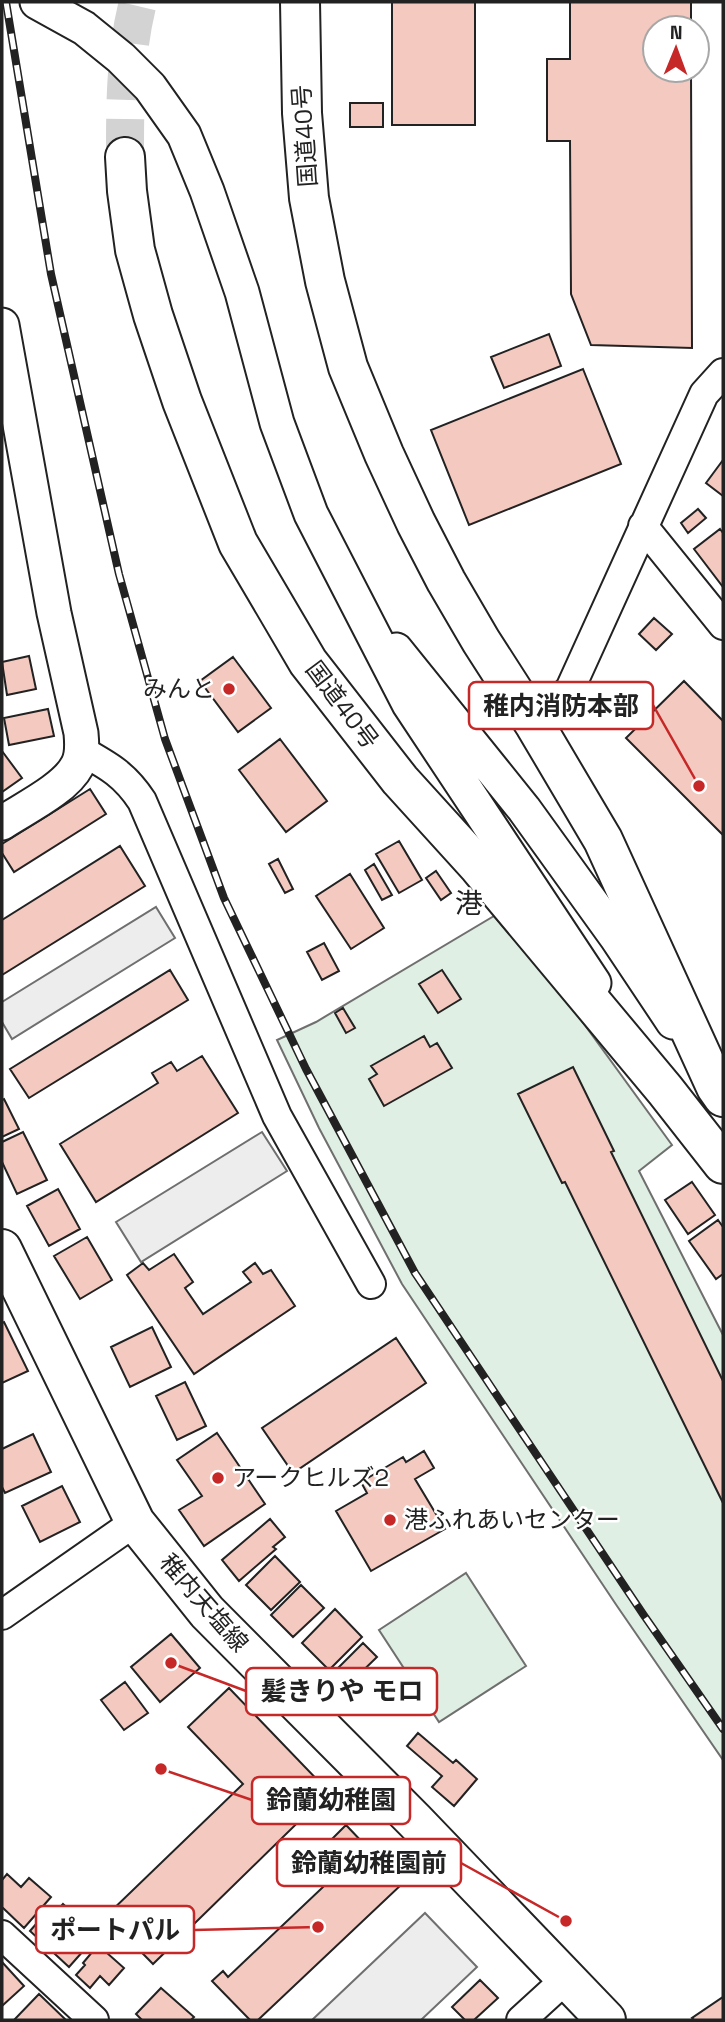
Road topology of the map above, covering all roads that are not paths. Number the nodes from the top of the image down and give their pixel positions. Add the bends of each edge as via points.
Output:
1 (300, 2) edge
2 (45, 6) edge
3 (125, 157) tunnel mouth
4 (2, 325) edge
5 (723, 373) edge
6 (643, 526) junction
7 (356, 603) junction
8 (723, 625) edge
9 (535, 725) junction
10 (82, 751) junction
11 (2, 823) edge
12 (721, 1089) edge
13 (665, 1090) junction
14 (723, 1164) edge
15 (2, 1248) edge
16 (371, 1284) dead end
17 (135, 1522) junction
18 (2, 1615) edge
19 (2, 1935) edge
20 (567, 1978) junction
21 (94, 2020) edge
22 (521, 2020) edge
23 (606, 2020) edge

1 - 9 main road, 国道40号 via 309,198 348,367 446,581
2 - 7 street via 121,58 150,87 184,135 238,280 278,423 311,514
3 - 13 main road, 国道40号 via 135,250 153,315 238,543 309,662 392,770
4 - 10 street
5 - 6 street via 704,394
6 - 8 street
6 - 9 street via 570,689
7 - 12 street via 524,808
7 - 13 street via 409,704
9 - 12 main road, 国道40号 via 603,840
10 - 11 street via 77,767 58,787
10 - 16 street via 120,773 142,802 277,1116
13 - 14 main road, 国道40号
15 - 17 main road, 稚内天塩線
17 - 18 street
17 - 20 main road, 稚内天塩線 via 207,1612
19 - 21 street
20 - 22 street
20 - 23 main road, 稚内天塩線

